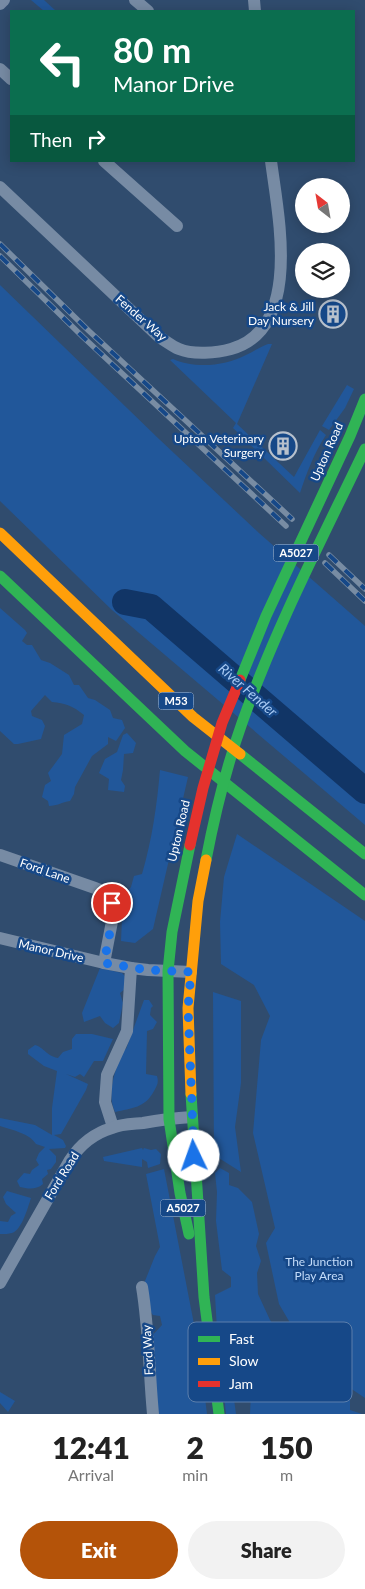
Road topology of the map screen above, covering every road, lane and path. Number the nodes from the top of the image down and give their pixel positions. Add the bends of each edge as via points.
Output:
1 (4, 0) edge
2 (135, 0) edge
3 (0, 4) edge
4 (147, 10) edge
5 (0, 69) edge
6 (10, 78) edge
7 (105, 162) edge
8 (271, 162) edge
9 (0, 187) edge
10 (177, 226) dead end
11 (365, 399) edge
12 (365, 449) edge
13 (0, 533) edge
14 (0, 576) edge
15 (365, 854) edge
16 (0, 856) edge
17 (365, 895) edge
18 (0, 938) edge
19 (104, 963) junction
20 (132, 968) junction
21 (168, 971) junction
22 (191, 972) junction
23 (192, 1117) junction
24 (169, 1119) junction
25 (113, 1127) junction
26 (0, 1283) edge
27 (142, 1287) dead end
28 (204, 1297) junction
29 (207, 1322) edge
30 (153, 1414) edge

1 - 3 street
2 - 4 street
5 - 6 street
7 - 10 street
8 - 9 street, Fender Way via 282,262 278,292 269,318 256,336 241,346 222,352 180,350 159,337
11 - 21 main road, Upton Road / A5027 via 266,616 212,754 189,847 172,932
12 - 22 main road, Upton Road / A5027 via 257,682 229,761 198,901
13 - 15 main road, M53 via 193,717
14 - 17 main road, M53 via 185,750
16 - 19 street, Ford Lane via 95,888 108,896 114,911
18 - 19 street, Manor Drive
19 - 20 street, Manor Drive
20 - 21 street, Manor Drive
20 - 25 street via 127,1031 107,1075 106,1102
21 - 22 street, Manor Drive
21 - 24 main road, Upton Road / A5027
22 - 23 main road, Upton Road / A5027 via 188,1008
23 - 24 street, Ford Road
23 - 28 main road, Upton Road / A5027
24 - 25 street, Ford Road
24 - 28 main road, Upton Road / A5027 via 180,1193
25 - 26 street, Ford Road via 97,1134 76,1151
27 - 30 street, Ford Way
28 - 29 main road, Upton Road / A5027

